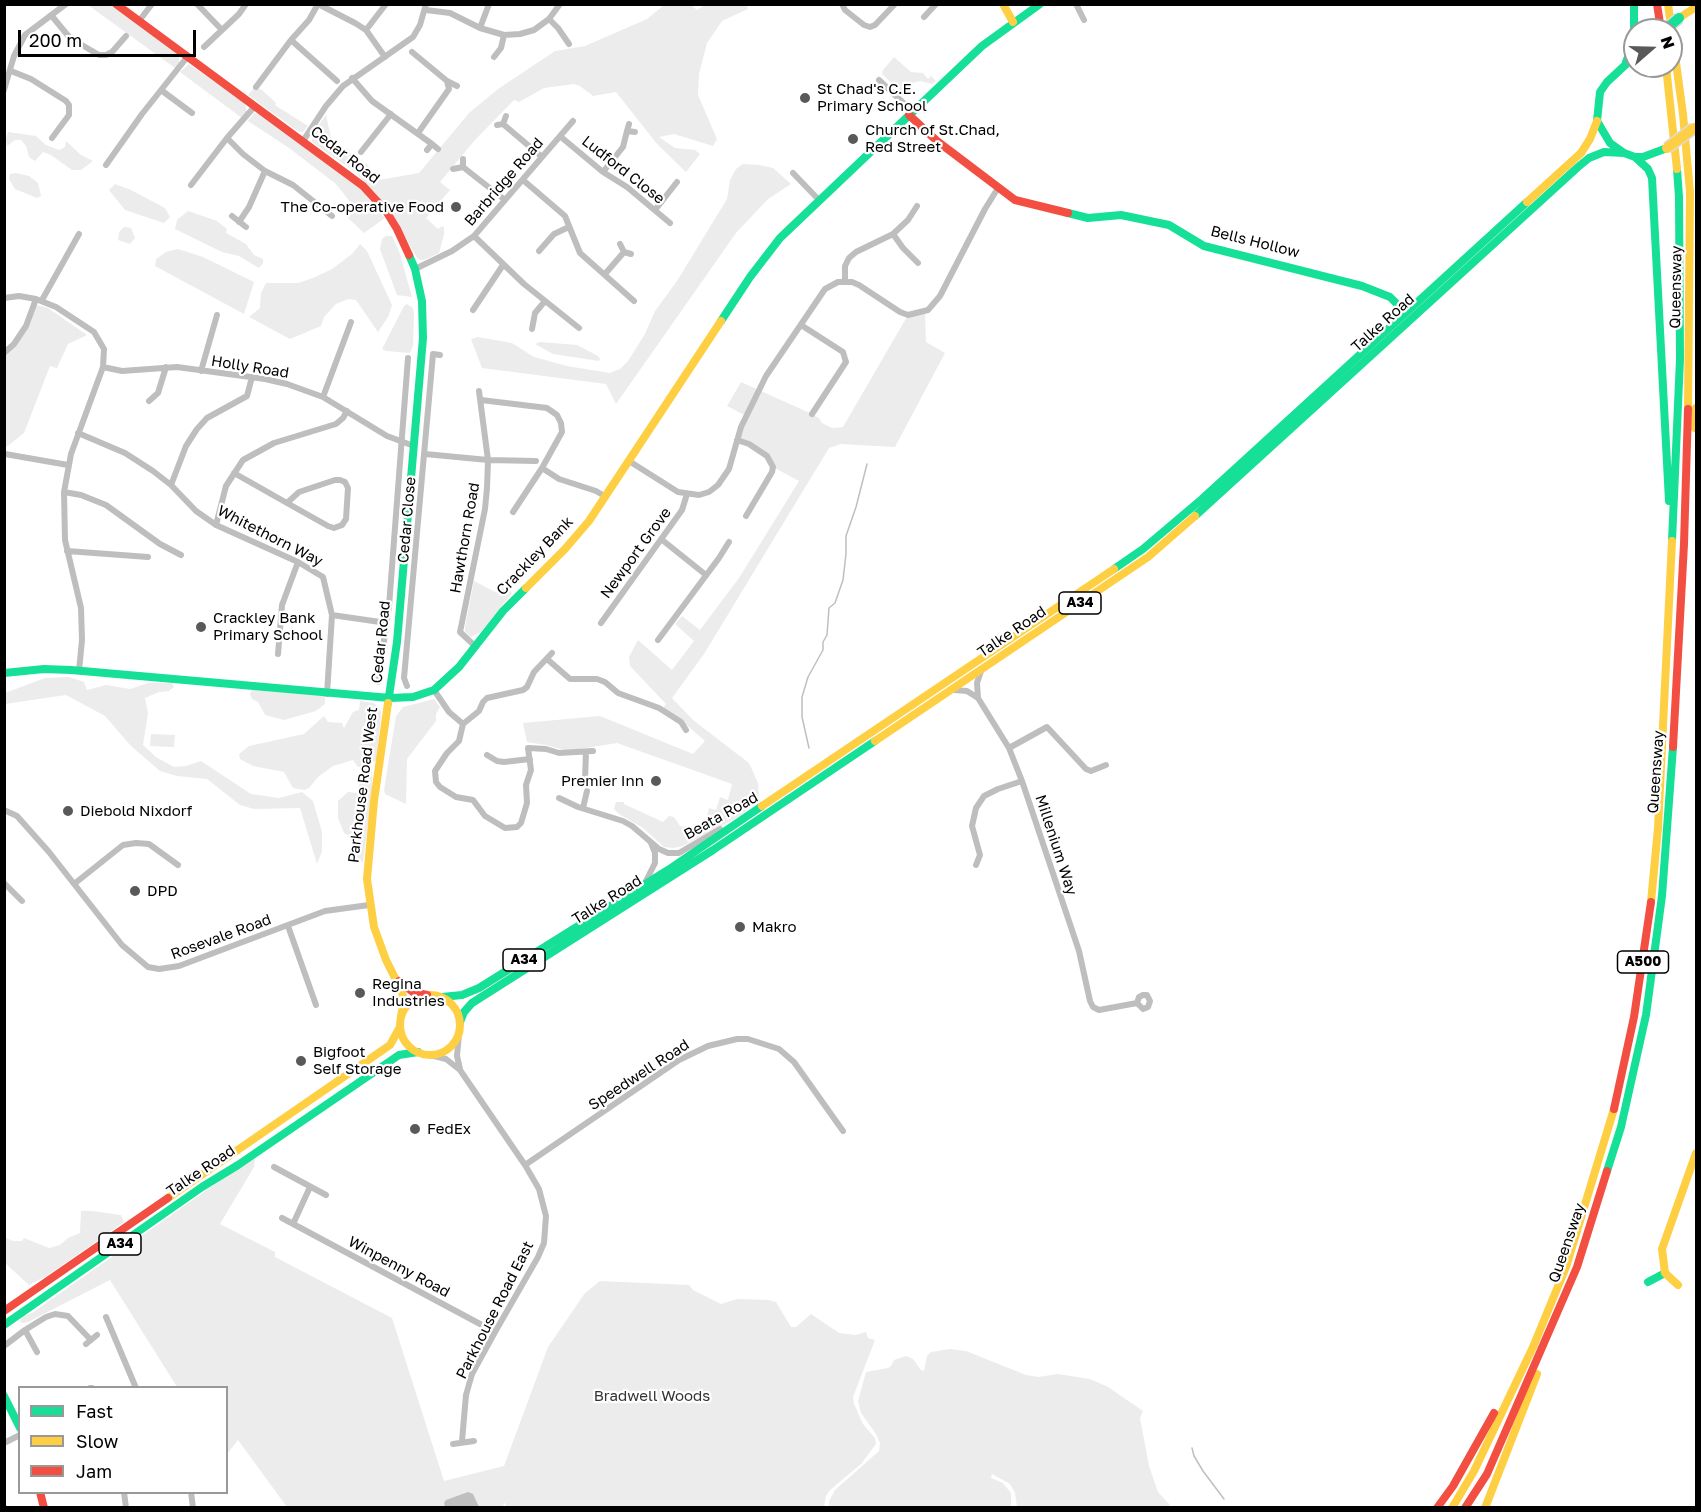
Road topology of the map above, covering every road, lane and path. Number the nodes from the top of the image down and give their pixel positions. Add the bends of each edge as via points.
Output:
1 (66, 4) edge
2 (116, 4) edge
3 (152, 4) edge
4 (197, 4) edge
5 (246, 4) edge
6 (318, 4) edge
7 (386, 4) edge
8 (489, 4) edge
9 (560, 4) edge
10 (842, 4) edge
11 (895, 4) edge
12 (936, 4) edge
13 (1003, 4) edge
14 (1040, 4) edge
15 (1076, 4) edge
16 (1668, 4) edge
17 (426, 7) edge
18 (1696, 8) edge
19 (51, 15) junction
20 (924, 17) dead end
21 (1679, 18) edge
22 (549, 19) junction
23 (1084, 20) dead end
24 (139, 21) junction
25 (1013, 22) junction
26 (480, 28) junction
27 (222, 30) junction
28 (366, 30) junction
29 (504, 35) junction
30 (126, 36) dead end
31 (291, 40) junction
32 (569, 44) dead end
33 (204, 47) dead end
34 (412, 52) dead end
35 (188, 56) junction
36 (385, 57) junction
37 (494, 57) dead end
38 (1623, 67) edge
39 (11, 71) junction
40 (352, 78) junction
41 (1668, 78) edge
42 (261, 81) junction
43 (337, 81) dead end
44 (447, 81) junction
45 (883, 82) dead end
46 (268, 86) dead end
47 (457, 86) dead end
48 (256, 87) dead end
49 (4, 90) edge
50 (161, 90) junction
51 (255, 105) junction
52 (914, 110) junction
53 (192, 113) dead end
54 (391, 114) junction
55 (506, 116) dead end
56 (573, 120) dead end
57 (1597, 121) junction
58 (1695, 127) edge
59 (635, 132) dead end
60 (418, 133) junction
61 (561, 136) junction
62 (52, 138) dead end
63 (227, 138) junction
64 (303, 141) junction
65 (432, 144) junction
66 (438, 149) dead end
67 (427, 150) dead end
68 (361, 152) dead end
69 (1629, 155) junction
70 (542, 157) junction
71 (463, 159) dead end
72 (106, 165) dead end
73 (463, 167) junction
74 (453, 169) dead end
75 (265, 171) junction
76 (603, 172) junction
77 (793, 173) dead end
78 (523, 180) junction
79 (677, 182) dead end
80 (191, 185) dead end
81 (998, 188) junction
82 (505, 200) junction
83 (819, 200) junction
84 (655, 210) junction
85 (921, 214) dead end
86 (232, 216) dead end
87 (332, 216) dead end
88 (239, 222) junction
89 (670, 223) dead end
90 (569, 226) junction
91 (246, 227) dead end
92 (79, 234) dead end
93 (893, 234) junction
94 (474, 236) junction
95 (620, 244) dead end
96 (544, 249) dead end
97 (624, 252) junction
98 (631, 254) dead end
99 (918, 262) dead end
100 (503, 265) junction
101 (415, 269) junction
102 (605, 274) junction
103 (845, 281) junction
104 (4, 298) edge
105 (39, 299) junction
106 (630, 300) dead end
107 (545, 301) junction
108 (473, 310) dead end
109 (1405, 312) junction
110 (217, 315) dead end
111 (801, 325) junction
112 (357, 329) dead end
113 (532, 329) dead end
114 (568, 330) dead end
115 (4, 353) edge
116 (440, 355) dead end
117 (410, 361) dead end
118 (103, 367) junction
119 (166, 367) junction
120 (201, 371) junction
121 (252, 377) junction
122 (479, 391) dead end
123 (322, 397) junction
124 (481, 400) junction
125 (149, 401) dead end
126 (1696, 408) edge
127 (347, 411) junction
128 (812, 414) dead end
129 (78, 433) junction
130 (737, 440) junction
131 (402, 443) junction
132 (414, 446) junction
133 (5, 454) edge
134 (425, 454) junction
135 (488, 460) junction
136 (628, 461) junction
137 (532, 462) dead end
138 (68, 465) junction
139 (542, 468) junction
140 (234, 473) junction
141 (171, 485) junction
142 (64, 492) junction
143 (687, 495) junction
144 (606, 497) junction
145 (287, 503) junction
146 (513, 512) dead end
147 (746, 516) dead end
148 (216, 525) junction
149 (661, 539) junction
150 (729, 542) dead end
151 (1684, 544) junction
152 (67, 551) junction
153 (410, 553) junction
154 (181, 555) dead end
155 (148, 557) dead end
156 (298, 562) junction
157 (706, 575) junction
158 (1671, 594) junction
159 (332, 615) junction
160 (387, 623) junction
161 (601, 623) dead end
162 (658, 640) dead end
163 (475, 646) junction
164 (278, 654) dead end
165 (982, 669) junction
166 (79, 671) junction
167 (4, 673) edge
168 (380, 679) dead end
169 (407, 686) dead end
170 (434, 690) junction
171 (951, 690) junction
172 (327, 694) junction
173 (390, 698) junction
174 (978, 698) junction
175 (463, 724) junction
176 (686, 730) dead end
177 (519, 748) dead end
178 (528, 748) junction
179 (1009, 748) junction
180 (487, 755) dead end
181 (530, 759) junction
182 (1106, 765) dead end
183 (585, 779) dead end
184 (1022, 781) junction
185 (587, 791) dead end
186 (559, 798) dead end
187 (770, 802) junction
188 (583, 808) junction
189 (4, 810) edge
190 (651, 842) junction
191 (178, 865) dead end
192 (976, 865) dead end
193 (4, 883) edge
194 (74, 884) junction
195 (644, 884) junction
196 (22, 901) dead end
197 (369, 904) junction
198 (288, 926) junction
199 (396, 978) junction
200 (427, 995) junction
201 (442, 997) junction
202 (1137, 1003) dead end
203 (316, 1005) dead end
204 (401, 1022) junction
205 (460, 1022) junction
206 (459, 1034) junction
207 (418, 1052) junction
208 (430, 1055) junction
209 (460, 1070) junction
210 (843, 1131) dead end
211 (1696, 1153) edge
212 (525, 1165) junction
213 (274, 1167) dead end
214 (310, 1187) junction
215 (326, 1196) dead end
216 (282, 1218) dead end
217 (293, 1224) junction
218 (1577, 1267) junction
219 (1665, 1273) junction
220 (1648, 1282) dead end
221 (1678, 1285) dead end
222 (4, 1311) edge
223 (109, 1319) dead end
224 (4, 1325) edge
225 (25, 1330) junction
226 (1540, 1331) junction
227 (495, 1332) junction
228 (91, 1340) dead end
229 (4, 1346) edge
230 (37, 1352) dead end
231 (135, 1386) edge
232 (4, 1396) edge
233 (18, 1424) edge
234 (18, 1436) edge
235 (462, 1441) junction
236 (474, 1441) dead end
237 (4, 1443) edge
238 (453, 1444) dead end
239 (1437, 1508) edge
240 (1452, 1508) edge
241 (1466, 1508) edge
242 (1485, 1508) edge

1 - 19 street
2 - 24 main road, Cedar Road
3 - 24 street
4 - 27 street
5 - 27 street
6 - 28 street
6 - 31 street
7 - 28 street
8 - 26 street
9 - 22 street
10 - 11 street via 870,27
12 - 20 street
13 - 25 main road
14 - 25 main road
15 - 23 street
16 - 151 main road, Queensway / A500 via 1690,192 1690,380
17 - 26 street via 450,13
17 - 36 street via 413,37
18 - 21 main road, bridge
19 - 30 street via 70,38 99,55 112,52 117,40
19 - 39 street via 26,35
22 - 29 street via 534,30
22 - 32 street
24 - 35 main road, Cedar Road
25 - 52 main road, Crackley Bank
26 - 29 street
27 - 33 street
28 - 36 street
29 - 37 street
31 - 42 street
31 - 43 street
34 - 44 street
35 - 50 street
35 - 51 main road, Cedar Road
36 - 40 street
38 - 57 main road, Talke Road via 1600,92
39 - 49 street
39 - 62 street via 31,79 69,105 69,115
40 - 54 street via 372,101
40 - 64 street via 326,106
41 - 158 main road, Queensway / A500 via 1679,197 1680,264
42 - 46 street
42 - 48 street
44 - 47 street
44 - 60 street via 449,89
45 - 52 street
50 - 53 street
50 - 72 street
51 - 63 street
51 - 64 main road, Cedar Road
52 - 81 main road, Bells Hollow via 937,141
52 - 83 main road, Crackley Bank
54 - 60 street
54 - 68 street
55 - 70 street via 500,124
56 - 61 street, Barbridge Road
57 - 69 main road via 1610,144
57 - 109 main road, Talke Road / A34 via 1581,153
58 - 69 main road, Talke Road, bridge via 1667,148 1648,156
59 - 76 street via 628,127 622,147
60 - 65 street
61 - 70 street, Barbridge Road
61 - 76 street, Ludford Close
63 - 75 street
63 - 80 street
64 - 101 main road, Cedar Road via 374,196 398,229
65 - 66 street
65 - 67 street
69 - 158 main road via 1650,173 1654,205
69 - 165 main road, Talke Road / A34 via 1604,152 1589,158 1210,504 1148,556
70 - 78 street, Barbridge Road
71 - 73 street
73 - 74 street
73 - 82 street
75 - 87 street via 293,186
75 - 88 street
76 - 84 street, Ludford Close
77 - 83 street
78 - 82 street, Barbridge Road
78 - 90 street via 559,210
79 - 84 street
81 - 103 street via 940,296 928,310 908,315 860,285
81 - 109 main road, Bells Hollow via 1015,200 1088,218 1121,215 1168,225 1204,246 1362,285 1390,297
82 - 94 street, Barbridge Road
83 - 136 main road, Crackley Bank via 764,257
84 - 89 street, Ludford Close
85 - 93 street via 916,207
86 - 88 street
88 - 91 street
90 - 96 street via 554,234
90 - 102 street via 580,253
92 - 105 street
93 - 99 street
93 - 103 street via 849,258
94 - 100 street
94 - 101 street, Barbridge Road
95 - 97 street
97 - 98 street
97 - 102 street
100 - 107 street
100 - 108 street
101 - 132 main road, Cedar Road via 423,318
102 - 106 street
103 - 111 street via 825,289
104 - 105 street
105 - 115 street via 26,326
105 - 118 street via 94,332 104,349
107 - 113 street via 535,313
107 - 114 street via 576,326
109 - 187 main road, Talke Road / A34 via 1143,549
110 - 120 street
111 - 128 street via 843,352 846,362
111 - 130 street via 766,376
112 - 123 street via 351,324
116 - 134 street, Cedar Close via 432,354
117 - 131 street, Cedar Road
118 - 119 street, Holly Road via 122,371
118 - 129 street
119 - 120 street, Holly Road
119 - 125 street via 158,393
120 - 121 street, Holly Road
121 - 123 street, Holly Road
121 - 141 street via 248,396 207,418 197,429
122 - 124 street, Hawthorn Road
123 - 127 street, Holly Road
124 - 135 street, Hawthorn Road
124 - 139 street via 547,408 557,415 562,432
126 - 151 main road, A500
127 - 131 street, Holly Road
127 - 140 street via 336,424 274,443 243,460
129 - 138 street
129 - 141 street, Whitethorn Way via 125,453
130 - 143 street via 729,469 718,485 709,492
130 - 147 street via 767,456 773,467
131 - 132 street, Holly Road
131 - 160 street, Cedar Road
132 - 153 main road, Cedar Road
133 - 138 street
134 - 135 street
134 - 153 street, Cedar Close
135 - 137 street
135 - 163 street, Hawthorn Road via 484,509 460,632
136 - 143 street
136 - 144 main road, Crackley Bank
138 - 142 street
139 - 144 street via 559,479
139 - 146 street
140 - 145 street
140 - 148 street via 226,486
141 - 148 street, Whitethorn Way
142 - 152 street
142 - 154 street via 106,505
143 - 149 street, Newport Grove via 682,510
144 - 163 main road, Crackley Bank via 565,549 503,611
145 - 145 street via 334,528 346,519 348,488 345,482 335,480 299,492
148 - 156 street, Whitethorn Way
149 - 157 street
149 - 161 street, Newport Grove
150 - 157 street
151 - 218 main road, Queensway / A500 via 1662,896 1646,1015 1621,1127
152 - 155 street
152 - 166 street via 81,608
153 - 169 street, Cedar Close via 404,678
153 - 173 main road, Cedar Road
156 - 159 street, Whitethorn Way via 323,577
156 - 164 street via 282,605
157 - 162 street
158 - 226 main road, Queensway / A500 via 1658,828 1634,1017 1610,1125 1566,1267
159 - 160 street
159 - 172 street, Whitethorn Way
160 - 168 street, Cedar Road
163 - 170 main road, Crackley Bank
165 - 171 main road, Talke Road / A34
165 - 174 street via 977,682
166 - 167 main road, Crackley Bank
166 - 172 main road, Crackley Bank
170 - 173 main road, Crackley Bank via 413,697
170 - 175 street
171 - 174 street
171 - 205 main road, Talke Road / A34 via 713,850 472,1003
172 - 173 main road, Crackley Bank
173 - 197 main road, Parkhouse Road West via 368,856
174 - 179 street, Millenium Way
175 - 176 street via 487,698 527,687 534,672 550,656 570,680 597,680 618,693 631,693 681,722
175 - 181 street via 459,741 435,771 436,782 456,797 473,800 485,816 506,828 521,823 531,774
177 - 178 street
178 - 181 street
178 - 183 street via 559,753 590,751
179 - 182 street via 1047,727 1086,769
179 - 184 street, Millenium Way
180 - 181 street via 504,762
184 - 192 street via 984,796 976,808 972,826 980,855
184 - 202 street, Millenium Way via 1079,951 1090,1001 1099,1010
185 - 188 street
186 - 188 street, Beata Road
187 - 190 street, Beata Road via 679,853 668,853
187 - 195 main road, Talke Road / A34
188 - 190 street, Beata Road via 623,821
189 - 194 street, Rosevale Road via 17,816
190 - 195 street via 655,863
191 - 194 street via 149,844 123,845
193 - 196 street
194 - 198 street, Rosevale Road via 122,945 141,963 159,969 179,966
195 - 201 main road, Talke Road / A34 via 479,988
197 - 198 street, Rosevale Road via 325,911
197 - 199 main road, Parkhouse Road West via 379,942
198 - 203 street
199 - 200 main road via 406,987
199 - 204 main road, Parkhouse Road West via 404,1002
200 - 201 main road, A34
200 - 204 main road, A34 via 409,1004
201 - 205 main road via 454,1008
204 - 207 main road via 405,1042
204 - 222 main road, Talke Road / A34 via 390,1045
205 - 206 main road
206 - 208 main road via 448,1049
206 - 209 street
207 - 208 main road
207 - 224 main road, Talke Road / A34 via 399,1054
208 - 209 street, Parkhouse Road East via 446,1059
209 - 212 street, Parkhouse Road East
210 - 212 street, Speedwell Road via 794,1062 779,1049 737,1039 708,1046 679,1060
211 - 219 main road via 1662,1249
212 - 227 street, Parkhouse Road East via 543,1203 544,1243
213 - 214 street
214 - 215 street
214 - 217 street
216 - 217 street, Winpenny Road
217 - 227 street, Winpenny Road
218 - 241 main road, Queensway / A500 via 1487,1474
218 - 242 main road
219 - 220 main road
219 - 221 main road
223 - 231 street
225 - 228 street via 55,1314 68,1316
225 - 229 street
225 - 230 street
226 - 239 main road
226 - 240 main road, Queensway / A500 via 1474,1471
227 - 235 street, Parkhouse Road East via 469,1385
232 - 233 main road
234 - 237 street
235 - 236 street
235 - 238 street

